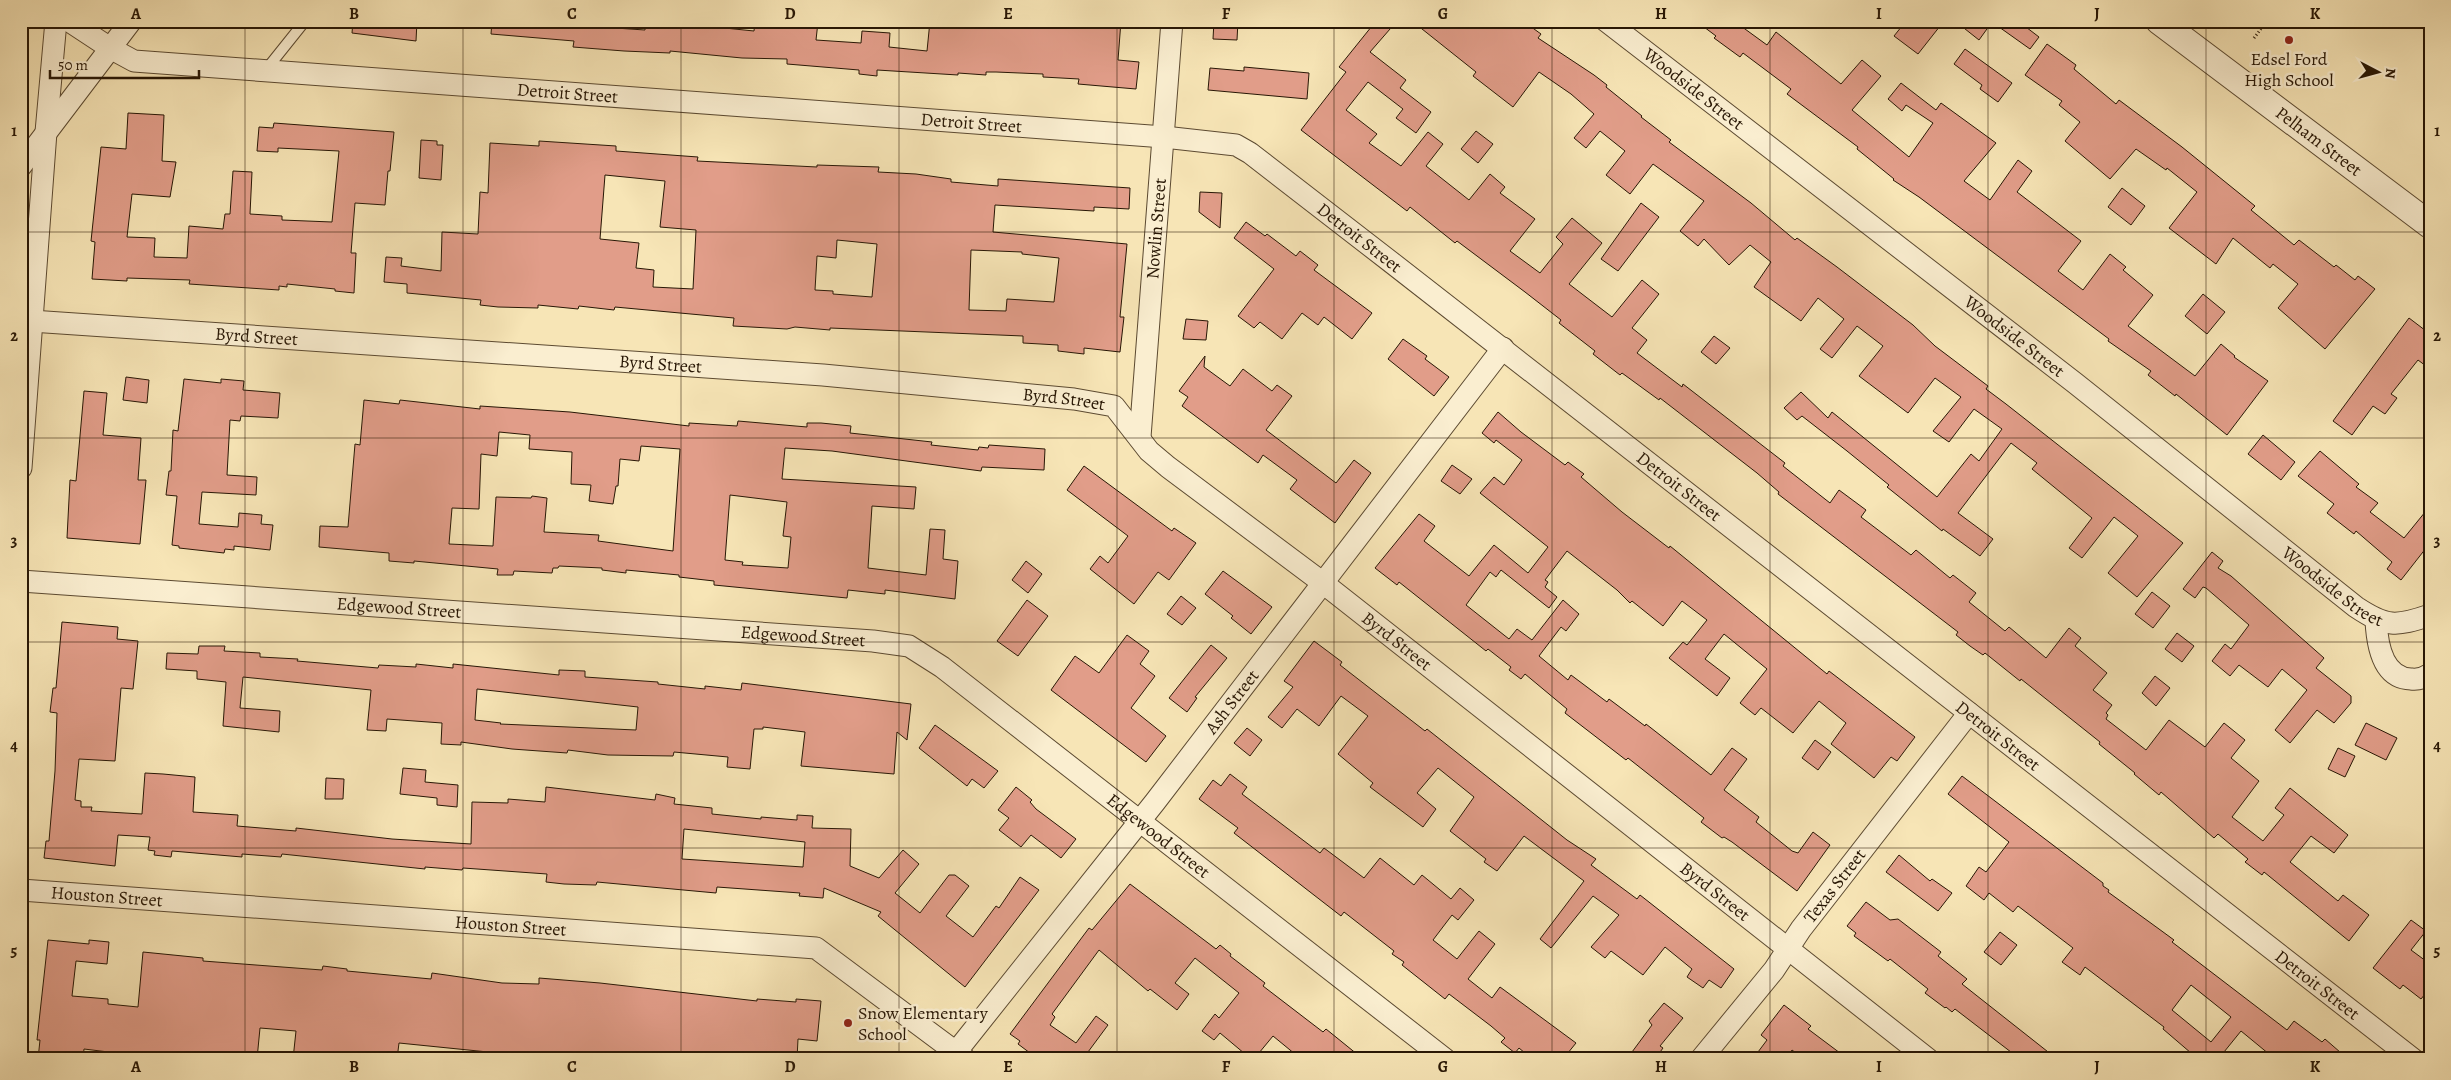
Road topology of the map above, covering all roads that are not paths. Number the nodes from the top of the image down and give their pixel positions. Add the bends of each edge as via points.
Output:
1 (56, 21) edge
2 (70, 21) edge
3 (131, 21) edge
4 (305, 21) edge
5 (1172, 21) edge
6 (1606, 21) edge
7 (2159, 21) edge
8 (110, 48) junction
9 (265, 72) junction
10 (46, 132) junction
11 (1164, 137) junction
12 (21, 166) edge
13 (2430, 225) edge
14 (31, 321) junction
15 (1503, 348) junction
16 (1140, 437) junction
17 (21, 468) edge
18 (21, 582) edge
19 (1323, 583) junction
20 (2430, 615) edge
21 (2376, 620) junction
22 (2430, 674) edge
23 (1969, 713) junction
24 (1141, 821) junction
25 (21, 890) edge
26 (1787, 949) junction
27 (960, 1055) edge
28 (1445, 1059) edge
29 (1701, 1059) edge
30 (1928, 1059) edge
31 (2412, 1059) edge

1 - 10 street
2 - 8 street, Detroit Street
3 - 8 street
4 - 9 lane
5 - 11 street, Nowlin Street
6 - 21 street, Woodside Street
7 - 13 street, Pelham Street
8 - 9 street, Detroit Street via 134,62
8 - 10 street
9 - 11 street, Detroit Street
10 - 12 street
10 - 14 street
11 - 15 street, Detroit Street via 1236,145 1250,153
11 - 16 street, Nowlin Street
14 - 16 street, Byrd Street via 813,374 1074,398 1114,406
14 - 17 street
15 - 19 street, Ash Street
15 - 23 street, Detroit Street
16 - 19 street, Byrd Street via 1162,462
18 - 24 street, Edgewood Street via 909,646 942,667
19 - 24 street, Ash Street
19 - 26 street, Byrd Street
20 - 21 street, Woodside Street via 2410,622
21 - 22 street via 2377,643 2393,673 2415,680
23 - 26 street, Texas Street
23 - 31 street, Detroit Street
24 - 27 street, Ash Street
24 - 28 street, Edgewood Street
25 - 27 street, Houston Street via 816,948
26 - 29 street, Texas Street via 1774,970
26 - 30 street, Byrd Street

